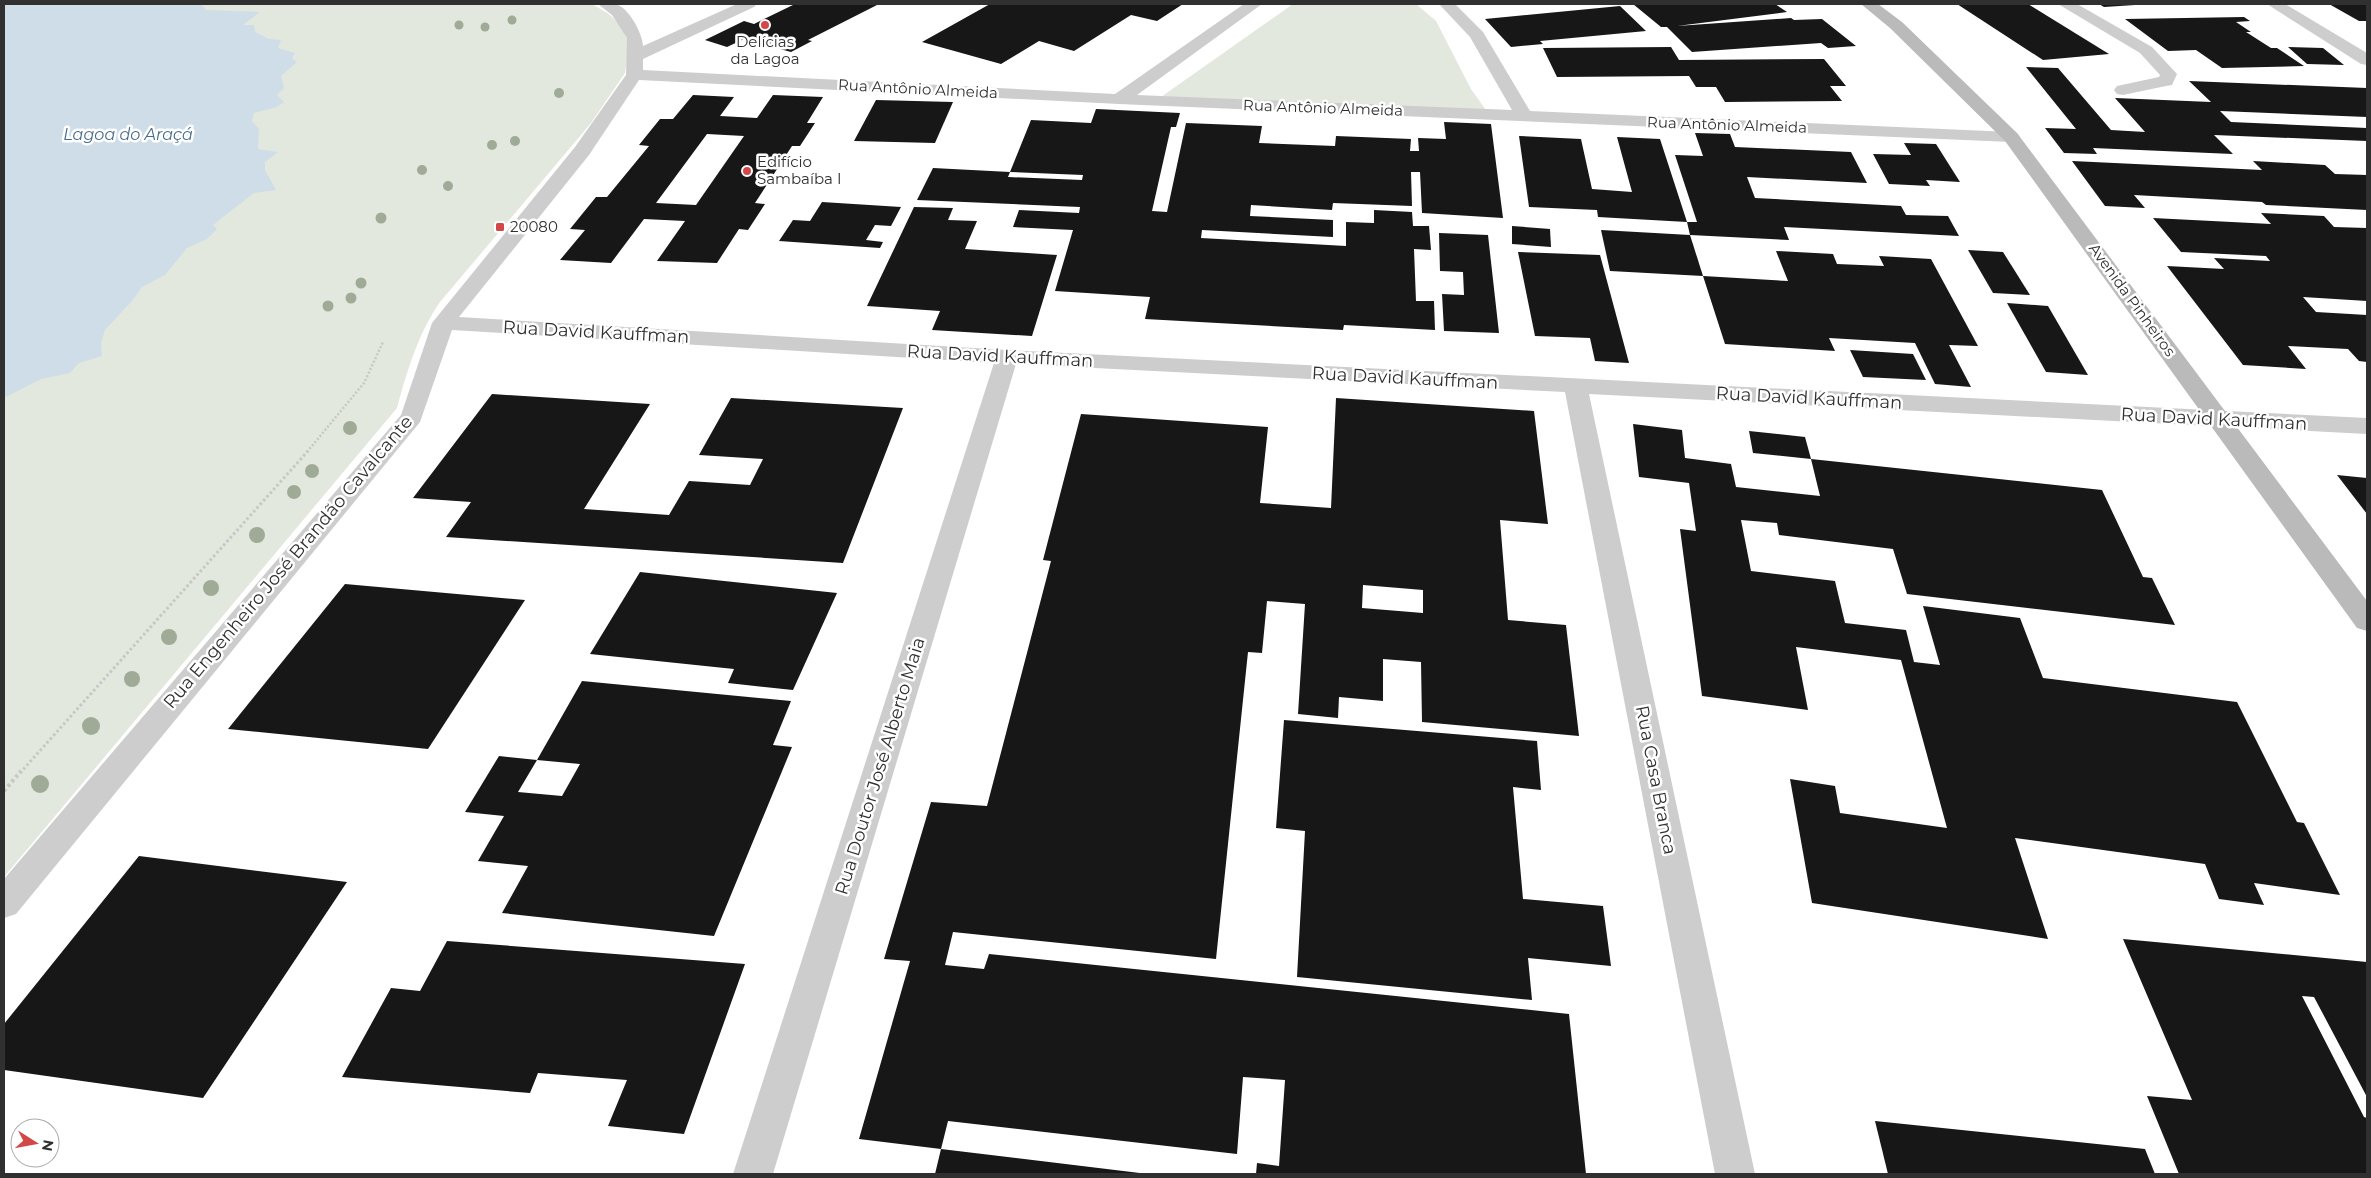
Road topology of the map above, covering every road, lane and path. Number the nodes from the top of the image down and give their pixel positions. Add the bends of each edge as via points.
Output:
1 (606, 4) edge
2 (749, 4) edge
3 (1254, 4) edge
4 (1448, 4) edge
5 (1869, 4) edge
6 (2066, 4) edge
7 (2275, 4) edge
8 (2367, 60) edge
9 (635, 66) junction
10 (2123, 90) dead end
11 (1119, 99) junction
12 (1524, 116) junction
13 (2011, 137) junction
14 (442, 323) junction
15 (384, 340) dead end
16 (1007, 357) junction
17 (1576, 387) junction
18 (2219, 419) junction
19 (2367, 426) edge
20 (2367, 621) edge
21 (4, 791) edge
22 (4, 904) edge
23 (753, 1174) edge
24 (1735, 1174) edge

1 - 9 street via 618,12 630,28 634,38
2 - 9 street
3 - 11 street
4 - 12 street via 1478,35
5 - 13 street, Avenida Pinheiros via 1896,25
6 - 10 street via 2146,50 2169,74 2166,81
7 - 8 street
9 - 11 street, Rua Antônio Almeida
9 - 14 street, Rua Engenheiro José Brandão Cavalcante via 582,151
11 - 12 street, Rua Antônio Almeida
12 - 13 street, Rua Antônio Almeida
13 - 18 street, Avenida Pinheiros
14 - 16 street, Rua David Kauffman
14 - 22 street, Rua Engenheiro José Brandão Cavalcante via 412,417
15 - 21 path via 364,383 351,402
16 - 17 street, Rua David Kauffman
16 - 23 street, Rua Doutor José Alberto Maia
17 - 18 street, Rua David Kauffman
17 - 24 street, Rua Casa Branca
18 - 19 street, Rua David Kauffman
18 - 20 street, Avenida Pinheiros

